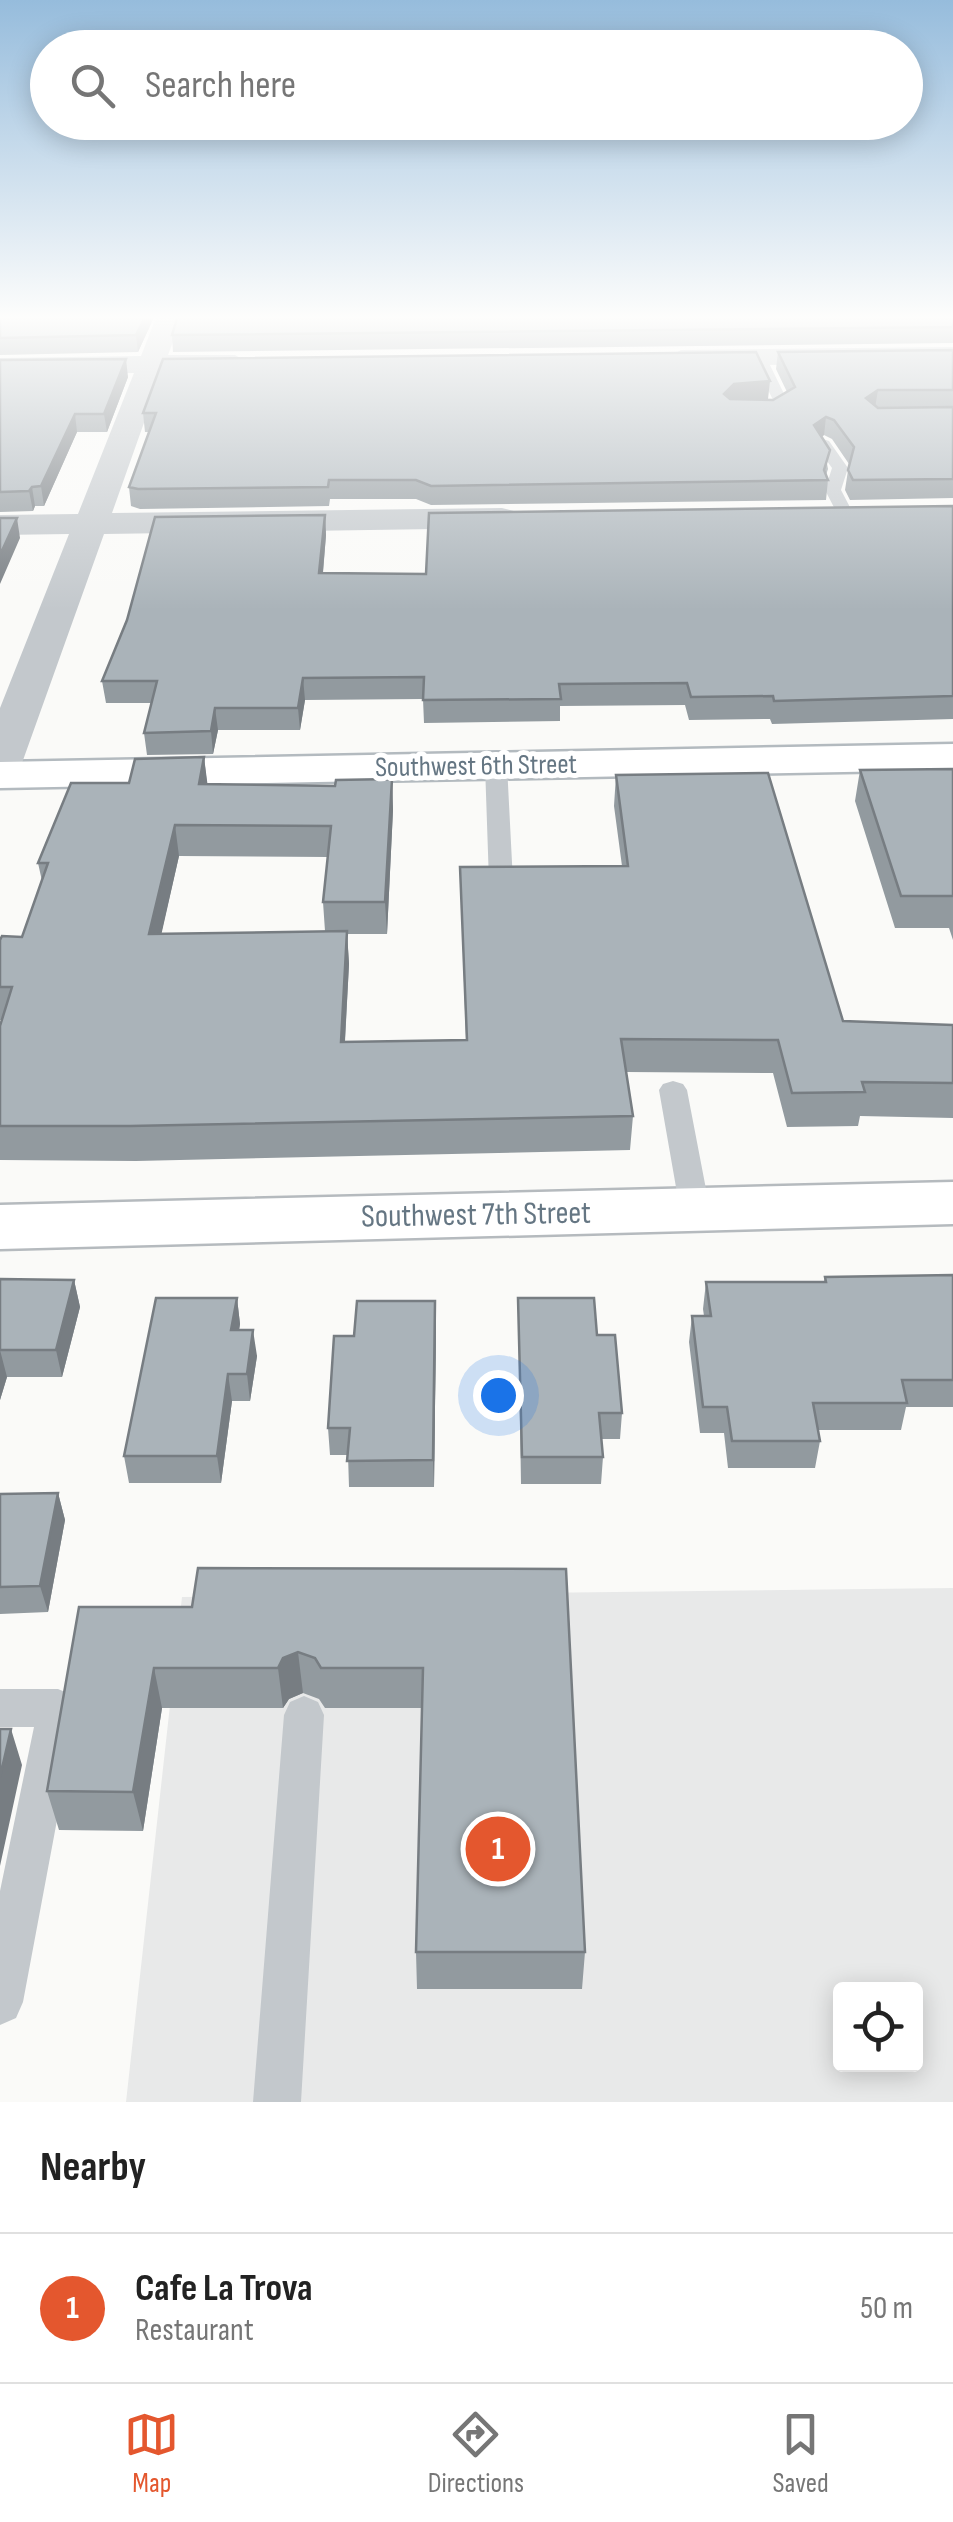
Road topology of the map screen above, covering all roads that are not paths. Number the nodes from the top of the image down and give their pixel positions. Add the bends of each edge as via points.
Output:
1 (133, 413) edge
2 (823, 444) edge
3 (881, 512) edge
4 (845, 513) junction
5 (805, 514) edge
6 (527, 518) edge
7 (91, 524) junction
8 (0, 525) edge
9 (953, 758) edge
10 (0, 763) edge
11 (496, 765) junction
12 (0, 775) edge
13 (501, 882) edge
14 (673, 1090) dead end
15 (953, 1203) edge
16 (695, 1210) junction
17 (0, 1228) edge
18 (0, 1708) edge
19 (304, 1715) dead end
20 (0, 2002) edge
21 (277, 2102) edge

1 - 7 street
2 - 4 lane via 840,468 833,490
3 - 4 street
4 - 5 street
6 - 7 street
7 - 8 street
7 - 10 street
9 - 11 street, Southwest 6th Street
11 - 12 street, Southwest 6th Street
11 - 13 lane
14 - 16 lane
15 - 16 street, Southwest 7th Street
16 - 17 street, Southwest 7th Street
18 - 20 lane via 58,1708
19 - 21 lane

